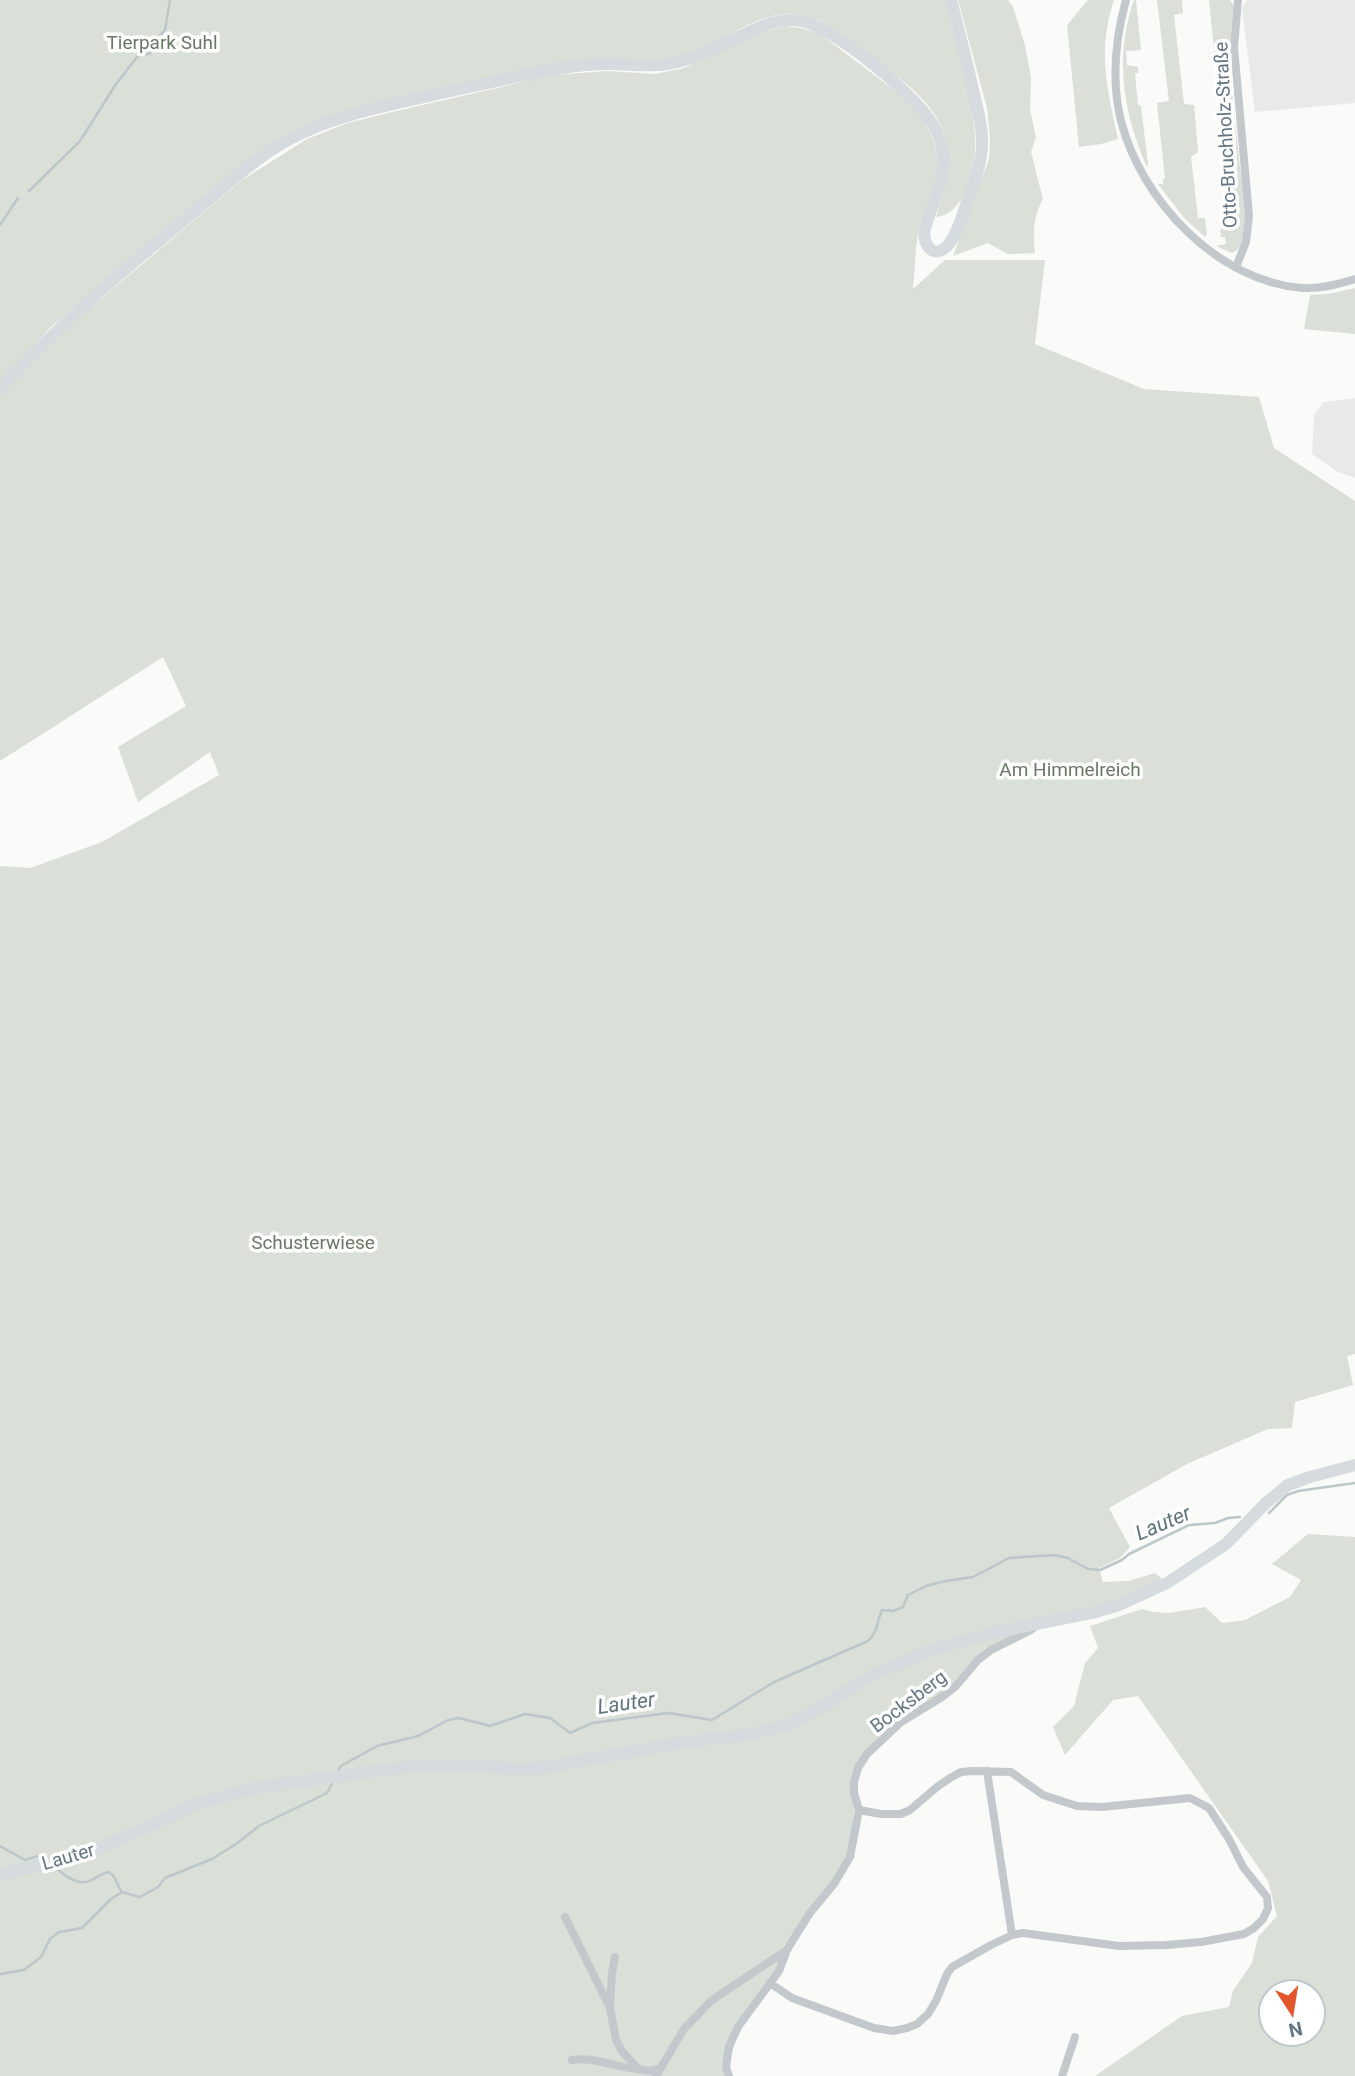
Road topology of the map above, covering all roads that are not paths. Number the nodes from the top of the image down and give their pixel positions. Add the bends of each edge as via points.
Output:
1 (951, 0) edge
2 (1126, 0) edge
3 (1238, 0) edge
4 (1236, 267) junction
5 (1355, 279) edge
6 (0, 389) edge
7 (1355, 1465) edge
8 (1041, 1622) junction
9 (988, 1771) junction
10 (859, 1810) junction
11 (0, 1875) edge
12 (565, 1917) dead end
13 (1012, 1935) junction
14 (787, 1950) junction
15 (615, 1957) dead end
16 (770, 1983) junction
17 (610, 2008) junction
18 (1075, 2037) dead end
19 (572, 2060) dead end
20 (638, 2069) junction
21 (658, 2073) edge
22 (729, 2076) edge
23 (1062, 2076) edge

1 - 6 main road via 977,105 982,146 957,228 940,251 928,249 924,238 943,170 942,148 926,114 836,36 806,22 776,21 682,61 556,69 344,117 290,138 61,326
2 - 4 street via 1115,75 1122,122 1133,154 1163,206 1205,247
3 - 4 street, Otto-Bruchholz-Straße via 1234,47 1249,216 1246,242
4 - 5 street via 1258,278 1303,288
7 - 8 main road, Lauter via 1281,1490 1226,1544 1147,1594 1096,1612
8 - 10 street, Bocksberg via 984,1655 943,1697 901,1722 867,1754 854,1782
8 - 11 main road, Lauter via 934,1649 872,1675 788,1725 542,1768 420,1766 254,1788 196,1804 86,1853
9 - 10 street via 961,1772 901,1814
9 - 13 street
9 - 13 street via 1012,1772 1043,1795 1077,1807 1196,1800 1217,1818 1243,1867 1267,1897 1263,1919 1244,1934 1201,1942 1119,1946
10 - 14 street, Bocksberg via 850,1857
12 - 17 street
13 - 16 street via 952,1967 928,2014 917,2024 892,2031 792,1998
14 - 16 street, Bocksberg
14 - 21 street via 712,2000 684,2029
15 - 17 street
16 - 22 street, Bocksberg via 729,2047
17 - 20 street via 616,2039
18 - 23 street
19 - 20 street
20 - 21 street

